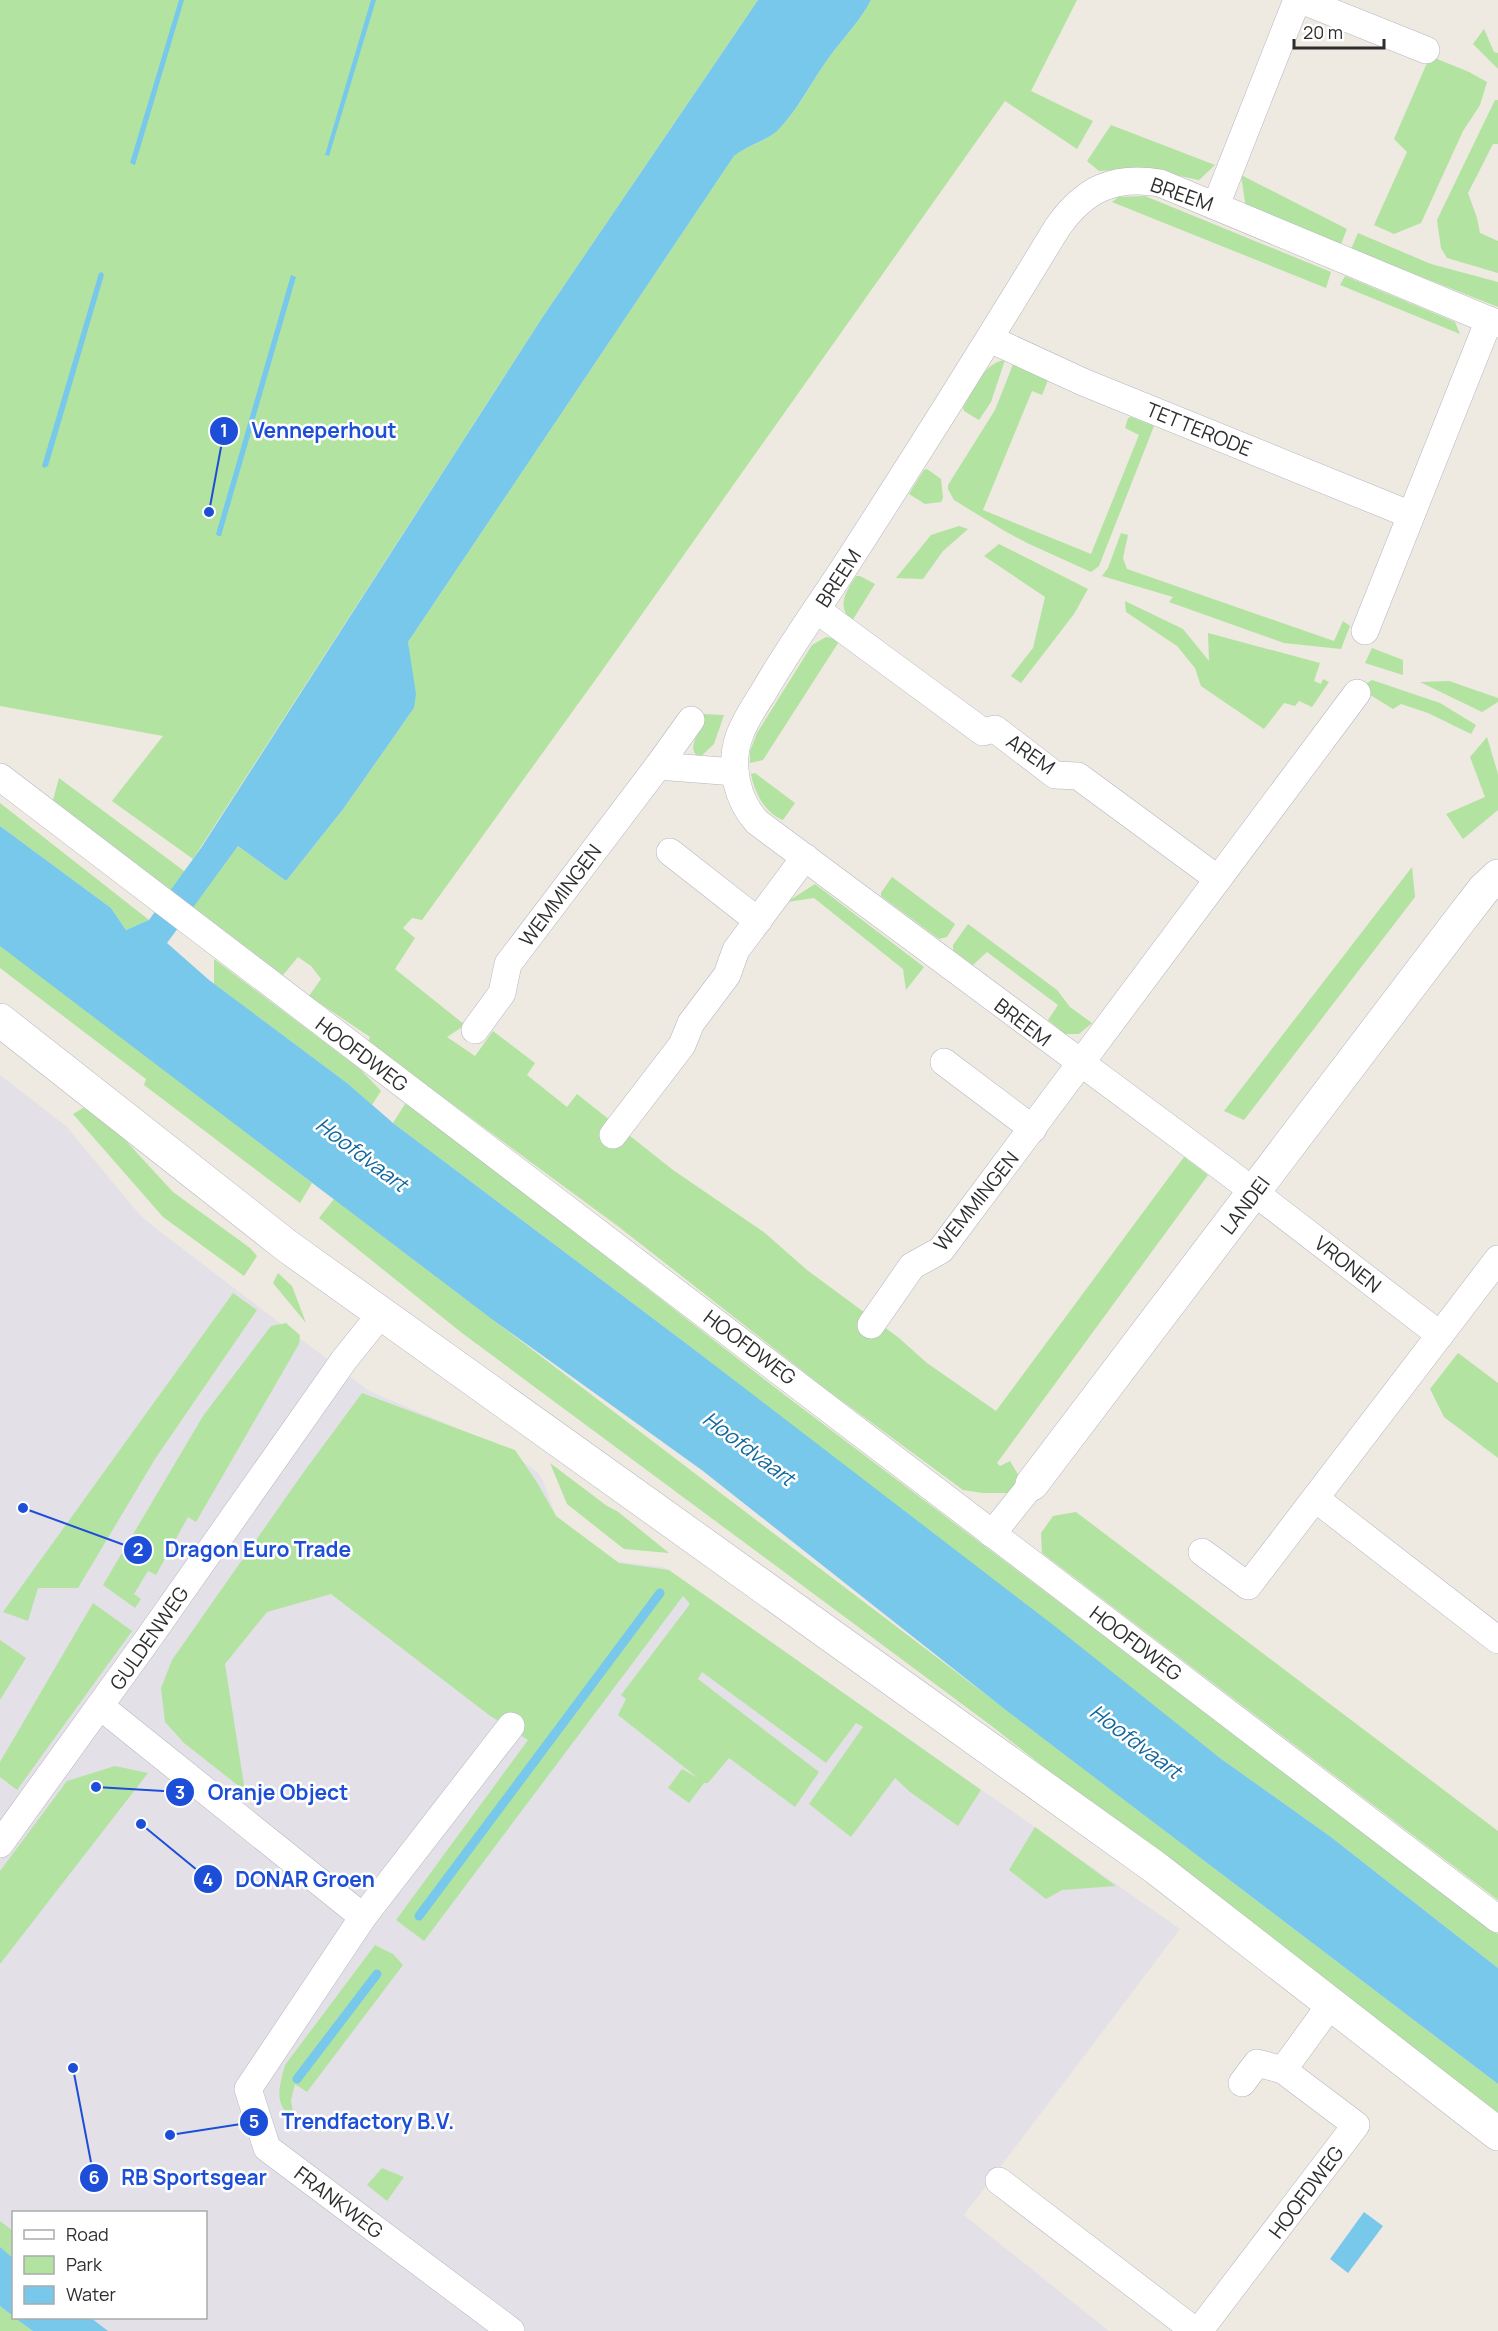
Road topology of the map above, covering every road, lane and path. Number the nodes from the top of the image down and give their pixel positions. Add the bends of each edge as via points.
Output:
1 (1299, 0) edge
2 (1335, 6) edge
3 (1426, 50) dead end
4 (1216, 206) junction
5 (1494, 322) edge
6 (990, 339) junction
7 (1411, 515) junction
8 (816, 610) junction
9 (1365, 631) dead end
10 (1357, 693) dead end
11 (691, 720) dead end
12 (658, 766) junction
13 (735, 772) junction
14 (0, 777) edge
15 (670, 852) dead end
16 (805, 856) junction
17 (1498, 876) edge
18 (1218, 879) junction
19 (758, 921) junction
20 (0, 1020) edge
21 (475, 1030) dead end
22 (944, 1062) dead end
23 (1080, 1065) junction
24 (1033, 1129) junction
25 (614, 1135) dead end
26 (1254, 1193) junction
27 (1498, 1259) edge
28 (380, 1315) junction
29 (871, 1325) dead end
30 (1440, 1335) junction
31 (1032, 1485) joint
32 (1316, 1499) junction
33 (992, 1534) junction
34 (1202, 1552) dead end
35 (1498, 1640) edge
36 (100, 1706) junction
37 (511, 1726) dead end
38 (0, 1844) edge
39 (363, 1917) junction
40 (1498, 1919) edge
41 (1331, 2004) junction
42 (1283, 2070) junction
43 (1242, 2084) dead end
44 (1498, 2134) edge
45 (999, 2181) dead end
46 (511, 2331) edge
47 (1197, 2331) edge

1 - 2 street
1 - 4 street
2 - 3 street
4 - 5 street, BREEM
4 - 6 street, BREEM via 1145,180 1114,182 1092,192 1061,222
5 - 7 street
6 - 7 street, TETTERODE via 1083,382
6 - 8 street, BREEM
7 - 9 street
8 - 13 street, BREEM via 742,730 736,746
8 - 18 street, AREM via 983,732 995,729 1055,775 1078,776
10 - 18 street
11 - 12 street, WEMMINGEN
12 - 13 street
12 - 21 street, WEMMINGEN via 508,964 502,993
13 - 16 street, BREEM via 741,799 750,814
14 - 33 street, HOOFDWEG
15 - 19 street
16 - 19 street
16 - 23 street, BREEM
17 - 26 street, LANDEI via 1460,920
18 - 23 street
19 - 25 street via 736,950 727,975 691,1023 681,1045
20 - 28 street
22 - 24 street
23 - 24 street, WEMMINGEN
23 - 26 street, BREEM
24 - 29 street, WEMMINGEN via 941,1250 912,1266
26 - 30 street, VRONEN
26 - 31 street, LANDEI
27 - 30 street
28 - 36 street, GULDENWEG via 344,1360
28 - 41 street via 1163,1874
30 - 32 street
31 - 33 street, LANDEI
32 - 34 street via 1248,1586
32 - 35 street
33 - 40 street, HOOFDWEG
36 - 38 street, GULDENWEG
36 - 39 street
37 - 39 street, FRANKWEG
39 - 46 street, FRANKWEG via 248,2089 267,2148
41 - 42 street
41 - 44 street
42 - 43 street, HOOFDWEG via 1257,2063
42 - 47 street, HOOFDWEG via 1356,2125
45 - 47 street, HOOFDWEG

